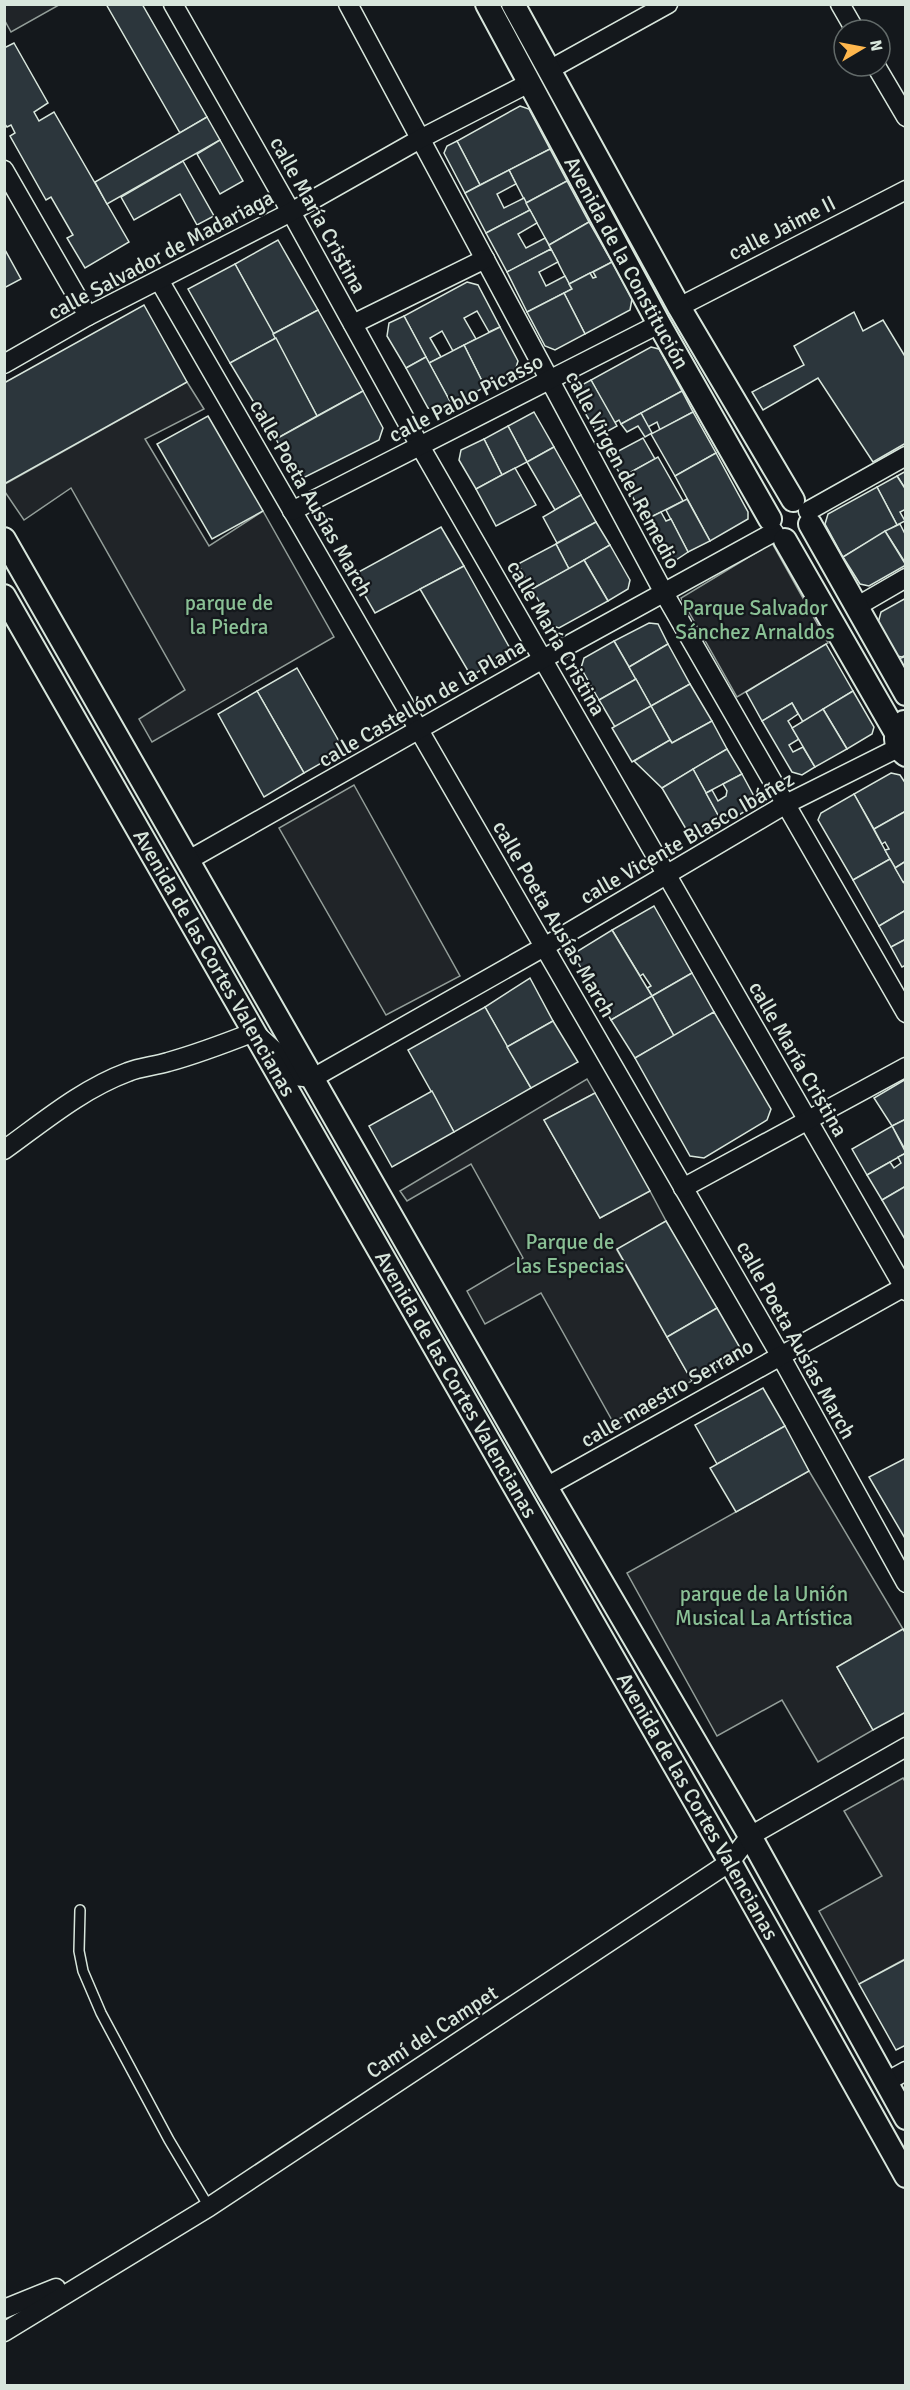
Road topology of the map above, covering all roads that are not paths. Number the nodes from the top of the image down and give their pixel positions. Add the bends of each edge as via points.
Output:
1 (173, 4) edge
2 (348, 4) edge
3 (487, 4) edge
4 (513, 4) edge
5 (668, 4) edge
6 (840, 4) edge
7 (848, 18) edge
8 (549, 70) junction
9 (883, 78) edge
10 (529, 83) junction
11 (906, 117) edge
12 (420, 139) junction
13 (4, 170) edge
14 (906, 190) edge
15 (291, 212) junction
16 (485, 259) junction
17 (159, 280) junction
18 (679, 307) junction
19 (88, 316) junction
20 (352, 324) junction
21 (658, 324) junction
22 (4, 364) edge
23 (550, 381) junction
24 (420, 446) junction
25 (906, 456) edge
26 (292, 511) junction
27 (804, 512) junction
28 (776, 530) junction
29 (4, 539) edge
30 (906, 578) edge
31 (664, 593) junction
32 (4, 596) edge
33 (856, 607) junction
34 (543, 659) junction
35 (906, 694) edge
36 (419, 730) junction
37 (901, 739) edge
38 (786, 804) junction
39 (187, 861) junction
40 (667, 875) junction
41 (544, 947) junction
42 (906, 1013) edge
43 (254, 1032) junction
44 (906, 1067) edge
45 (313, 1078) junction
46 (808, 1120) junction
47 (4, 1150) edge
48 (683, 1188) junction
49 (905, 1288) edge
50 (780, 1355) junction
51 (546, 1487) junction
52 (906, 1583) edge
53 (906, 1747) edge
54 (750, 1836) junction
55 (730, 1862) junction
56 (80, 1910) dead end
57 (896, 2077) edge
58 (906, 2118) edge
59 (906, 2176) edge
60 (208, 2207) junction
61 (129, 2256) junction
62 (4, 2310) edge
63 (4, 2332) edge

1 - 15 street, calle María Cristina
2 - 12 street, calle Virgen del Remedio
3 - 10 street, Avenida de la Constitución
4 - 8 street, Avenida de la Constitución
5 - 8 street
6 - 7 street
8 - 18 street, Avenida de la Constitución
9 - 11 street
10 - 12 street, calle Salvador de Madariaga
10 - 21 street, Avenida de la Constitución
12 - 15 street, calle Salvador de Madariaga
12 - 16 street, calle Virgen del Remedio
13 - 19 street
14 - 18 street, calle Jaime II
15 - 17 street, calle Salvador de Madariaga
15 - 20 street, calle María Cristina
16 - 20 street
16 - 23 street, calle Virgen del Remedio
17 - 19 street, calle Salvador de Madariaga
17 - 26 street, calle Poeta Ausías March
18 - 27 street, Avenida de la Constitución
19 - 22 street, calle Salvador de Madariaga
20 - 24 street, calle María Cristina
21 - 23 street, calle Pablo Picasso
21 - 28 street, Avenida de la Constitución
23 - 24 street, calle Pablo Picasso
23 - 31 street, calle Virgen del Remedio
24 - 26 street, calle Pablo Picasso
24 - 34 street, calle María Cristina
25 - 27 street
26 - 36 street, calle Poeta Ausías March
27 - 28 street via 780,503 775,507
27 - 28 street via 808,530 798,539
27 - 33 street, Avenida de la Constitución
28 - 31 street, calle Castellón de la Plana
28 - 37 street, Avenida de la Constitución
29 - 39 street, Avenida de las Cortes Valencianas
30 - 33 street
31 - 34 street, calle Castellón de la Plana
31 - 38 street, calle Virgen del Remedio
32 - 43 street, Avenida de las Cortes Valencianas
33 - 35 street, Avenida de la Constitución
34 - 36 street, calle Castellón de la Plana
34 - 40 street, calle María Cristina
36 - 39 street, calle Castellón de la Plana
36 - 41 street, calle Poeta Ausías March
37 - 38 street, calle Vicente Blasco Ibáñez
38 - 40 street, calle Vicente Blasco Ibáñez
38 - 42 street, calle Virgen del Remedio
39 - 45 street, Avenida de las Cortes Valencianas
40 - 41 street, calle Vicente Blasco Ibáñez
40 - 46 street, calle María Cristina
41 - 45 street, calle Vicente Blasco Ibáñez
41 - 48 street, calle Poeta Ausías March
43 - 45 street via 294,1076
43 - 47 street via 188,1056 129,1071 97,1086 48,1116
43 - 55 street, Avenida de las Cortes Valencianas
44 - 46 street
45 - 51 street, Avenida de las Cortes Valencianas
46 - 48 street
46 - 49 street, calle María Cristina
48 - 50 street, calle Poeta Ausías March
49 - 50 street, calle maestro Serrano
50 - 51 street, calle maestro Serrano
50 - 52 street, calle Poeta Ausías March
51 - 54 street, Avenida de las Cortes Valencianas
53 - 54 street
54 - 55 street, Camí del Campet
54 - 57 street, Avenida de las Cortes Valencianas
55 - 59 street, Avenida de las Cortes Valencianas
55 - 60 street, Camí del Campet
56 - 60 lane via 79,1951 83,1971 101,2013
57 - 58 street, Avenida de las Cortes Valencianas
60 - 61 street, Camí del Campet
61 - 62 street, Camí del Campet
61 - 63 street, Camí del Campet

